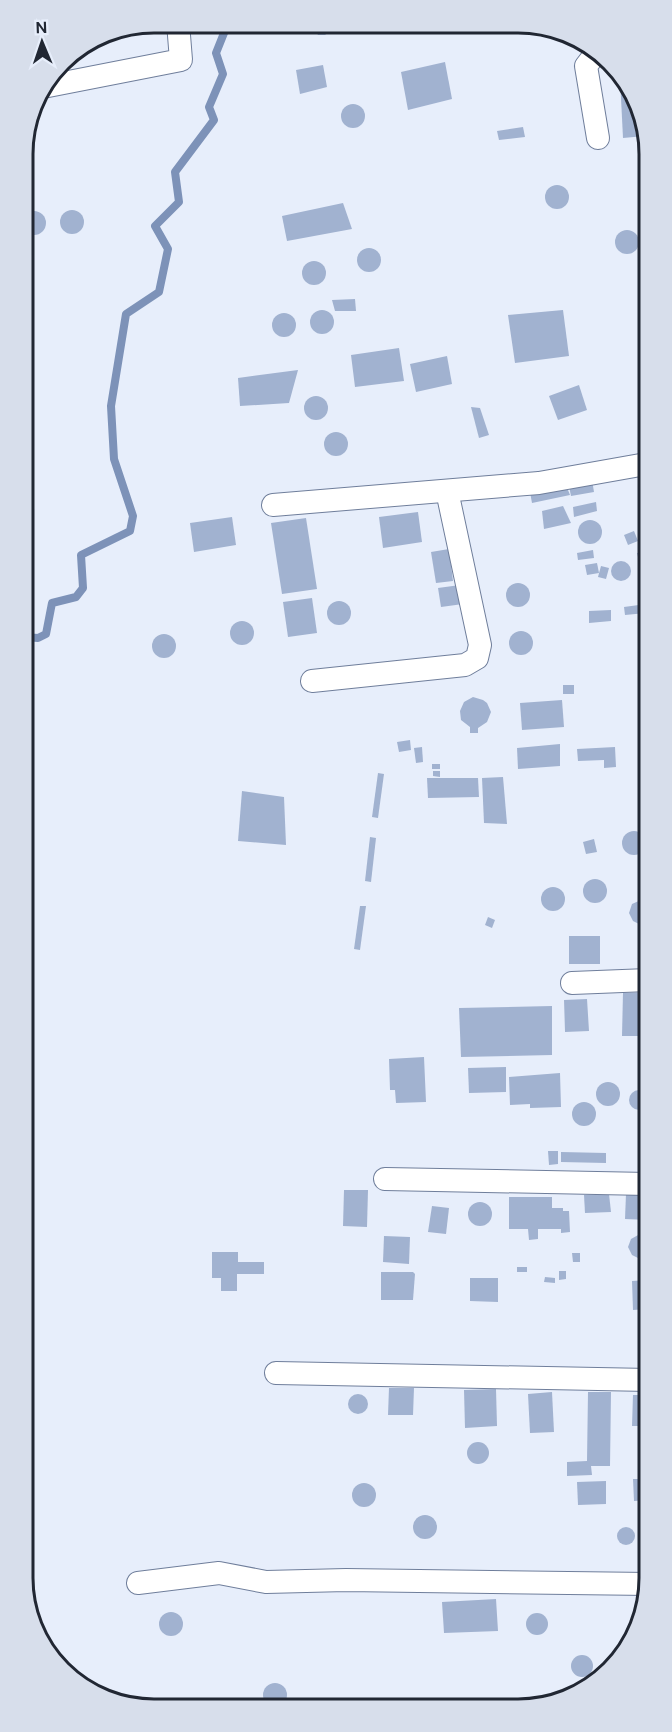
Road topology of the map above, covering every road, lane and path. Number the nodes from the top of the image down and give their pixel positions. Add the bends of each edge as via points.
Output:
1 (179, 33) edge
2 (592, 58) edge
3 (55, 85) edge
4 (598, 138) dead end
5 (639, 465) edge
6 (447, 491) junction
7 (273, 505) dead end
8 (312, 681) dead end
9 (639, 980) edge
10 (572, 982) dead end
11 (385, 1179) dead end
12 (639, 1184) edge
13 (276, 1373) dead end
14 (639, 1380) edge
15 (138, 1583) dead end
16 (639, 1584) edge

1 - 3 street via 181,60
2 - 4 street via 586,66
5 - 6 street via 539,483
6 - 7 street
6 - 8 street via 480,645 477,658 465,665
9 - 10 street
11 - 12 street
13 - 14 street
15 - 16 street via 219,1573 266,1582

